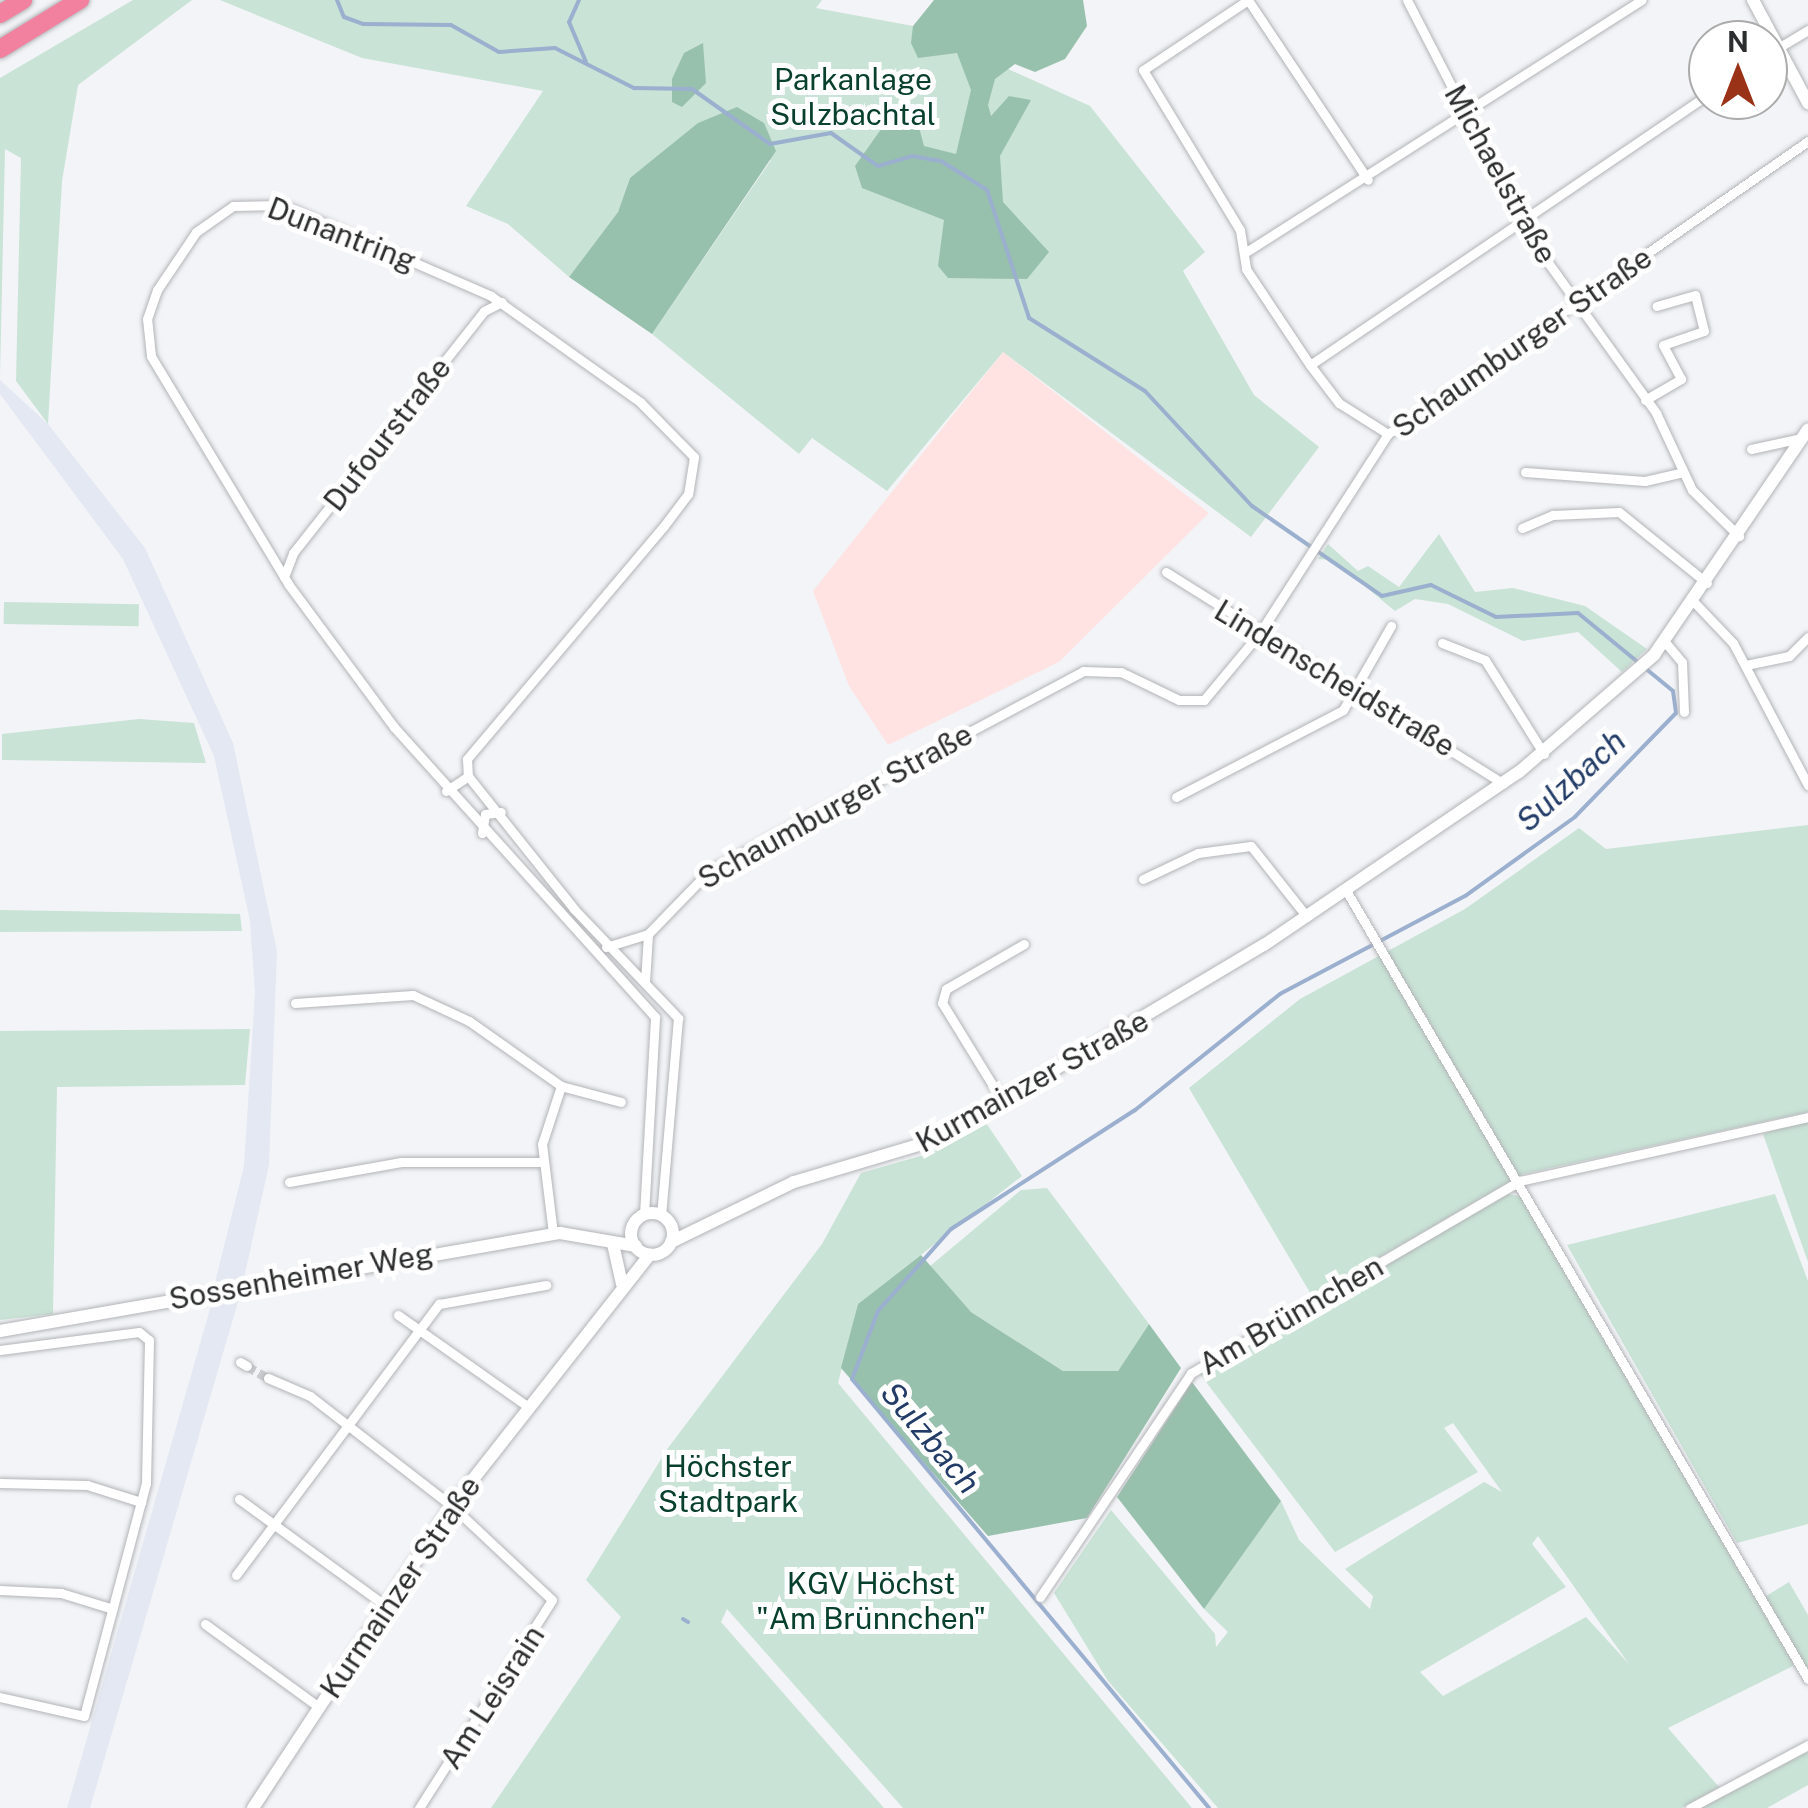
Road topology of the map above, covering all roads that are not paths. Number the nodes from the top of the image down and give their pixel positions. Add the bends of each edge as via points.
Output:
1 (23, 0) edge
2 (80, 0) edge
3 (1248, 0) edge
4 (1421, 0) edge
5 (1641, 0) edge
6 (1409, 3) edge
7 (0, 14) edge
8 (0, 49) edge
9 (1788, 73) edge
10 (1808, 103) edge
11 (1688, 108) edge
12 (1467, 116) junction
13 (1808, 141) edge
14 (1368, 180) junction
15 (1521, 221) junction
16 (1246, 252) junction
17 (502, 302) junction
18 (1576, 304) junction
19 (1657, 306) dead end
20 (1310, 364) junction
21 (1645, 400) junction
22 (1805, 433) edge
23 (1388, 434) junction
24 (1751, 449) dead end
25 (1526, 472) dead end
26 (1681, 473) junction
27 (1522, 528) dead end
28 (1739, 536) junction
29 (1166, 572) dead end
30 (284, 577) junction
31 (1707, 583) junction
32 (1694, 602) junction
33 (1391, 626) dead end
34 (1258, 634) junction
35 (1808, 637) edge
36 (1665, 642) junction
37 (1442, 643) dead end
38 (1746, 665) junction
39 (1356, 695) junction
40 (1684, 712) dead end
41 (1544, 754) junction
42 (468, 776) junction
43 (1503, 783) junction
44 (1808, 784) edge
45 (446, 791) junction
46 (1176, 797) dead end
47 (501, 812) junction
48 (482, 833) junction
49 (1143, 878) dead end
50 (1347, 892) junction
51 (1307, 917) junction
52 (648, 934) junction
53 (1024, 944) dead end
54 (606, 947) junction
55 (645, 982) junction
56 (295, 1003) dead end
57 (681, 1044) junction
58 (660, 1047) junction
59 (678, 1065) junction
60 (657, 1070) junction
61 (561, 1086) junction
62 (621, 1102) dead end
63 (1003, 1102) junction
64 (654, 1114) junction
65 (1808, 1117) edge
66 (666, 1120) junction
67 (542, 1162) junction
68 (1520, 1181) junction
69 (289, 1182) dead end
70 (639, 1219) junction
71 (666, 1220) junction
72 (697, 1229) junction
73 (554, 1234) junction
74 (607, 1241) junction
75 (671, 1242) junction
76 (641, 1250) junction
77 (626, 1280) junction
78 (546, 1285) dead end
79 (398, 1315) dead end
80 (77, 1317) junction
81 (420, 1330) junction
82 (0, 1331) edge
83 (75, 1342) junction
84 (0, 1350) edge
85 (268, 1378) tunnel mouth
86 (526, 1406) junction
87 (346, 1427) junction
88 (0, 1483) edge
89 (239, 1499) dead end
90 (141, 1502) junction
91 (452, 1506) junction
92 (273, 1525) junction
93 (236, 1575) dead end
94 (0, 1590) edge
95 (1040, 1596) dead end
96 (386, 1606) junction
97 (113, 1609) junction
98 (206, 1624) dead end
99 (1808, 1680) edge
100 (0, 1697) edge
101 (319, 1707) junction
102 (1808, 1745) edge
103 (253, 1808) edge
104 (419, 1808) edge
105 (1690, 1808) edge

1 - 7 highway
2 - 8 highway
3 - 14 street
3 - 16 street via 1143,70
4 - 6 street
5 - 12 street
6 - 12 street, Michaelstraße
9 - 10 main road
11 - 15 street
12 - 14 street
12 - 15 street, Michaelstraße
13 - 18 street, Schaumburger Straße
14 - 16 street
15 - 18 street, Michaelstraße
15 - 20 street
16 - 20 street via 1246,270
17 - 30 street, Dufourstraße via 484,311 294,552
17 - 30 street, Dunantring via 268,202 220,213 185,246 149,310 152,356
17 - 42 street, Dunantring via 684,441 695,474 663,527 470,746
18 - 21 street, Michaelstraße
18 - 23 street, Schaumburger Straße
19 - 21 street via 1695,295 1704,332 1664,345 1680,380
20 - 23 street via 1338,403
21 - 26 street, Michaelstraße
22 - 24 street
22 - 28 main road, Kurmainzer Straße
23 - 34 street, Schaumburger Straße
25 - 26 street via 1645,481
26 - 28 street, Michaelstraße
27 - 31 street via 1554,514 1619,512
28 - 31 main road, Kurmainzer Straße
29 - 34 street, Lindenscheidstraße
30 - 45 street, Dunantring
31 - 32 main road, Kurmainzer Straße
32 - 36 main road, Kurmainzer Straße
32 - 38 street
33 - 39 street
34 - 39 street, Lindenscheidstraße
34 - 52 street, Schaumburger Straße via 1214,694 1194,704 1102,668 1040,691 709,871
35 - 38 street via 1789,656
36 - 40 street via 1682,662
36 - 41 main road, Kurmainzer Straße
37 - 41 street via 1486,660
38 - 44 street
39 - 43 street, Lindenscheidstraße
39 - 46 street
41 - 43 main road, Kurmainzer Straße
42 - 45 street
42 - 47 street
43 - 50 main road, Kurmainzer Straße
45 - 48 street, Dunantring
47 - 48 street via 485,814
47 - 54 street
48 - 58 street, Dunantring via 649,1008
49 - 51 street via 1198,853 1251,846
50 - 51 main road, Kurmainzer Straße
50 - 68 street
51 - 63 main road, Kurmainzer Straße
52 - 54 street, Schaumburger Straße
52 - 55 street
53 - 63 street via 946,988 942,1002
54 - 55 street
55 - 57 street via 678,1018
56 - 61 street via 413,994 469,1020
57 - 58 street
57 - 59 street
58 - 60 street, Dunantring
59 - 60 street
59 - 66 street
60 - 64 street, Dunantring
61 - 62 street
61 - 67 street
63 - 72 main road, Kurmainzer Straße via 924,1146 794,1182
64 - 66 street
64 - 70 street, Dunantring
65 - 68 street, Am Brünnchen
66 - 71 street
67 - 69 street via 401,1162
67 - 73 street
68 - 95 street, Am Brünnchen via 1191,1373
68 - 99 street
70 - 71 main road
70 - 74 main road
70 - 76 main road
71 - 72 main road
71 - 75 main road
72 - 75 main road, Kurmainzer Straße
73 - 74 main road, Sossenheimer Weg
73 - 80 main road, Sossenheimer Weg
74 - 76 main road, Sossenheimer Weg
74 - 77 main road
75 - 76 main road, Kurmainzer Straße
76 - 77 main road, Kurmainzer Straße
77 - 86 main road, Kurmainzer Straße
78 - 81 street via 439,1304
79 - 81 street
80 - 82 main road, Sossenheimer Weg
80 - 83 street
81 - 86 street
81 - 87 street
83 - 84 street, Sossenheimer Weg
83 - 90 street, Sossenheimer Weg via 139,1332 149,1340
85 - 87 street via 310,1396
86 - 91 main road, Kurmainzer Straße
87 - 91 street
87 - 92 street
88 - 90 street via 87,1485
89 - 92 street
90 - 97 street
91 - 96 main road, Kurmainzer Straße
91 - 104 street, Am Leisrain via 553,1604
92 - 93 street
92 - 96 street
94 - 97 street via 61,1593
96 - 101 main road, Kurmainzer Straße
97 - 100 street via 84,1716
98 - 101 street
101 - 103 main road, Kurmainzer Straße
102 - 105 street

